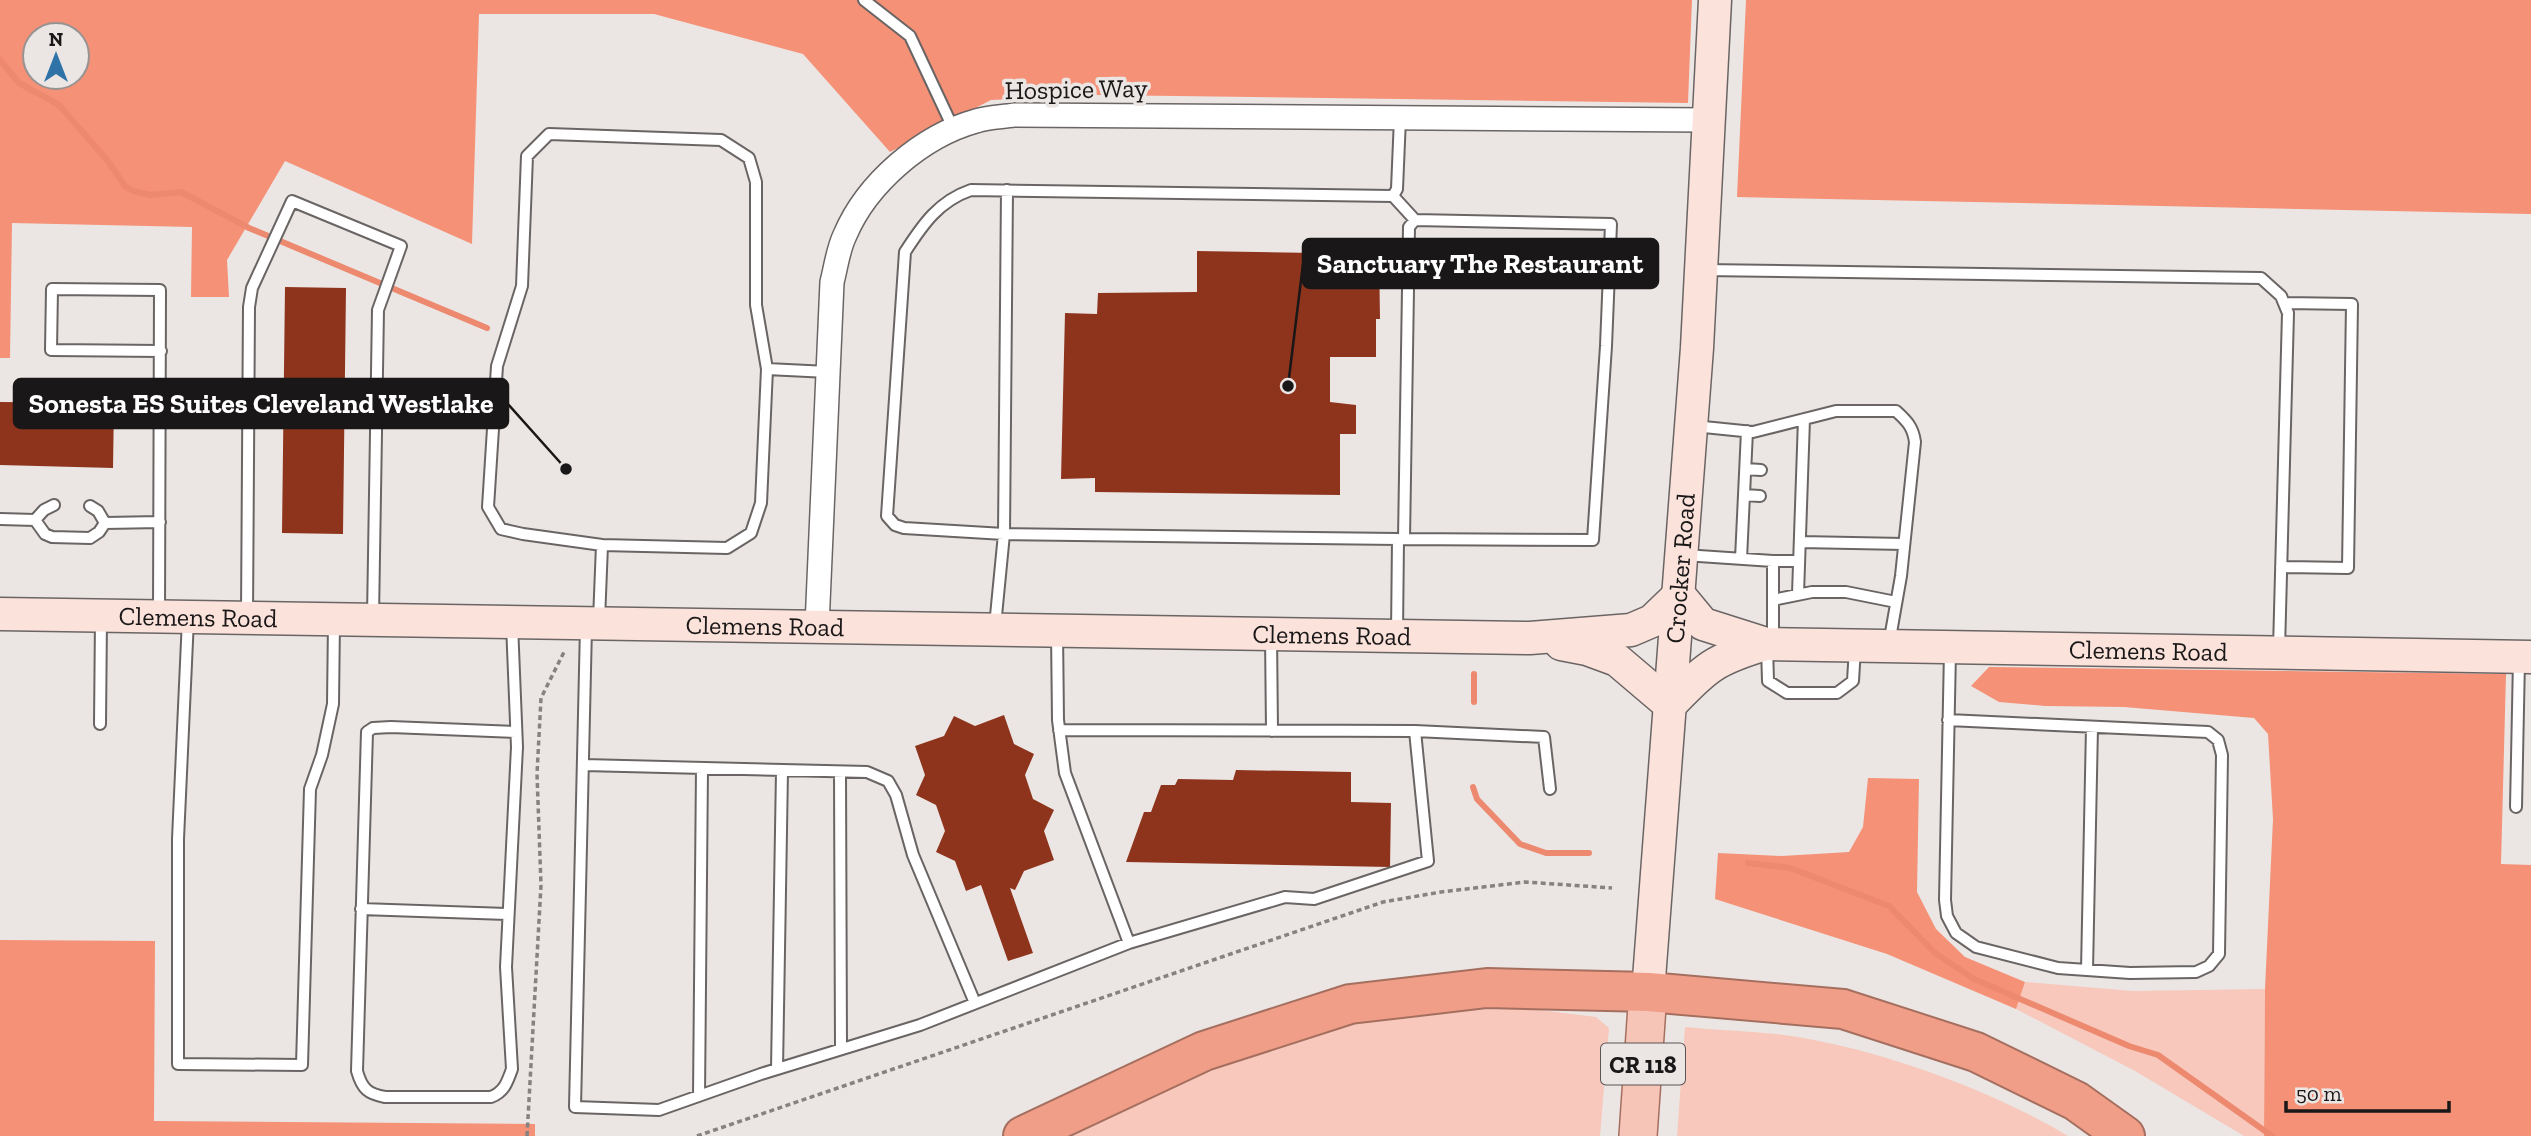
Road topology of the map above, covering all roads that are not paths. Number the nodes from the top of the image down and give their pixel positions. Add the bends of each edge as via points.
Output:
1 (864, 0) edge
2 (1715, 0) edge
3 (1399, 118) junction
4 (1707, 120) junction
5 (954, 130) junction
6 (1007, 190) junction
7 (1393, 196) junction
8 (1415, 220) junction
9 (1701, 270) junction
10 (2284, 303) junction
11 (161, 351) junction
12 (767, 369) junction
13 (828, 372) junction
14 (1804, 419) junction
15 (1692, 426) junction
16 (1747, 431) junction
17 (1746, 469) junction
18 (1761, 470) dead end
19 (1744, 495) junction
20 (1760, 496) dead end
21 (54, 505) dead end
22 (90, 506) dead end
23 (0, 519) edge
24 (35, 520) junction
25 (1743, 520) junction
26 (1758, 520) dead end
27 (160, 522) junction
28 (1787, 522) dead end
29 (105, 523) junction
30 (1801, 523) junction
31 (1004, 534) junction
32 (1401, 539) junction
33 (1800, 541) junction
34 (1904, 544) junction
35 (602, 545) junction
36 (1682, 555) junction
37 (1741, 559) junction
38 (1773, 561) junction
39 (1799, 561) junction
40 (2281, 568) junction
41 (1867, 583) dead end
42 (1798, 594) junction
43 (1679, 595) junction
44 (1867, 596) junction
45 (1773, 600) junction
46 (1896, 602) junction
47 (0, 614) edge
48 (102, 615) junction
49 (174, 616) junction
50 (247, 618) junction
51 (334, 619) junction
52 (373, 619) junction
53 (512, 621) junction
54 (592, 622) junction
55 (817, 626) junction
56 (995, 628) junction
57 (1057, 629) junction
58 (1271, 633) junction
59 (1397, 636) junction
60 (1530, 638) junction
61 (1770, 644) junction
62 (1856, 646) junction
63 (1888, 647) junction
64 (1950, 648) junction
65 (2279, 653) junction
66 (2525, 657) edge
67 (1670, 705) junction
68 (1948, 720) junction
69 (100, 724) dead end
70 (2092, 727) junction
71 (1059, 730) junction
72 (1272, 731) junction
73 (1415, 731) junction
74 (516, 732) junction
75 (583, 765) junction
76 (702, 768) junction
77 (782, 771) junction
78 (840, 772) junction
79 (1550, 789) dead end
80 (2516, 807) dead end
81 (361, 909) junction
82 (507, 914) junction
83 (1129, 943) junction
84 (2087, 970) junction
85 (1648, 992) junction
86 (975, 1003) junction
87 (841, 1049) junction
88 (777, 1069) junction
89 (699, 1096) junction
90 (1023, 1136) edge
91 (1638, 1136) edge
92 (2125, 1136) edge

1 - 5 lane via 910,36
2 - 4 street, Crocker Road / CR 118
3 - 4 street, Hospice Way
3 - 5 street, Hospice Way via 1014,115
3 - 7 lane
4 - 9 street, Crocker Road / CR 118
5 - 13 street, Hospice Way via 905,158 872,190 844,235 832,282
6 - 7 lane
6 - 31 lane
6 - 31 lane via 971,190 953,196 926,219 905,252 887,516 904,528
7 - 8 lane
8 - 32 lane via 1409,227
8 - 32 lane via 1611,224 1606,346 1593,540
9 - 10 lane via 2261,278
9 - 15 street, Crocker Road / CR 118
10 - 40 lane via 2288,313
10 - 40 lane via 2352,304 2348,568
11 - 11 lane via 160,290 52,289 51,350
11 - 27 lane
12 - 13 lane
12 - 35 lane via 761,503 751,533 727,548
12 - 35 lane via 755,305 755,182 749,158 721,140 549,134 527,156 522,286 496,366 488,507 501,528
13 - 55 street, Hospice Way
14 - 16 lane
14 - 30 lane via 1796,498
14 - 34 lane via 1836,411 1896,411 1906,420 1915,442
15 - 16 lane
15 - 36 street, Crocker Road / CR 118
16 - 17 lane
17 - 18 lane
17 - 19 lane
19 - 20 lane
19 - 25 lane
21 - 24 lane
22 - 29 lane
23 - 24 lane
24 - 29 lane via 52,537 90,538
25 - 26 lane
25 - 37 lane
27 - 29 lane
27 - 49 lane
28 - 30 lane
30 - 33 lane
31 - 32 lane
31 - 56 lane
32 - 59 lane
33 - 34 lane via 1840,548
33 - 39 lane
34 - 46 lane
35 - 54 lane
36 - 37 lane
36 - 43 street, Crocker Road / CR 118
37 - 38 lane
38 - 39 lane
38 - 45 lane
39 - 42 lane
40 - 65 lane
41 - 44 lane
42 - 44 lane via 1839,587
42 - 45 lane
43 - 60 street, Clemens Road via 1652,621 1631,630
43 - 61 street, Clemens Road via 1703,624
43 - 67 street, Crocker Road / CR 118
44 - 46 lane
45 - 61 lane
46 - 63 lane
47 - 48 street, Clemens Road
48 - 49 street, Clemens Road
48 - 69 lane
49 - 50 street, Clemens Road
49 - 51 lane via 178,1064 302,1065 310,789 333,704
50 - 51 street, Clemens Road
50 - 52 lane via 249,307 252,288 292,201 401,246 378,310
51 - 52 street, Clemens Road
52 - 53 street, Clemens Road
53 - 54 street, Clemens Road
53 - 74 lane
54 - 55 street, Clemens Road
54 - 75 lane
55 - 56 street, Clemens Road
56 - 57 street, Clemens Road
57 - 58 street, Clemens Road
57 - 71 lane
58 - 59 street, Clemens Road
58 - 72 lane
59 - 60 street, Clemens Road
60 - 67 street, Clemens Road via 1617,660
61 - 62 street, Clemens Road
61 - 62 lane via 1768,681 1787,693 1837,693 1853,681
61 - 67 street, Clemens Road via 1729,655 1707,668
62 - 63 street, Clemens Road
63 - 64 street, Clemens Road
64 - 65 street, Clemens Road
64 - 68 lane
65 - 66 street, Clemens Road
66 - 80 lane
67 - 85 street, Crocker Road / CR 118
68 - 70 lane
68 - 84 lane via 1945,900 1956,933 1976,947 2058,968
70 - 84 lane
70 - 84 lane via 2208,732 2218,740 2222,755 2219,954 2196,972
71 - 72 lane
71 - 83 lane via 1066,773
72 - 73 lane
73 - 79 lane via 1544,737
73 - 83 lane via 1428,861 1314,899 1285,897
74 - 81 lane via 391,727 367,732
74 - 82 lane
75 - 76 lane
75 - 89 lane via 575,1107 659,1110
76 - 77 lane
76 - 89 lane
77 - 78 lane
77 - 88 lane
78 - 86 lane via 867,772 888,781 913,855
78 - 87 lane
81 - 82 lane
81 - 82 lane via 357,1071 365,1090 386,1097 491,1097 506,1085 512,1069
83 - 86 lane
85 - 90 highway via 1487,988 1350,1004 1204,1051
85 - 91 main road, Crocker Road / CR 118
85 - 92 highway via 1843,1009 1976,1052 2076,1101
86 - 87 lane
87 - 88 lane
88 - 89 lane

